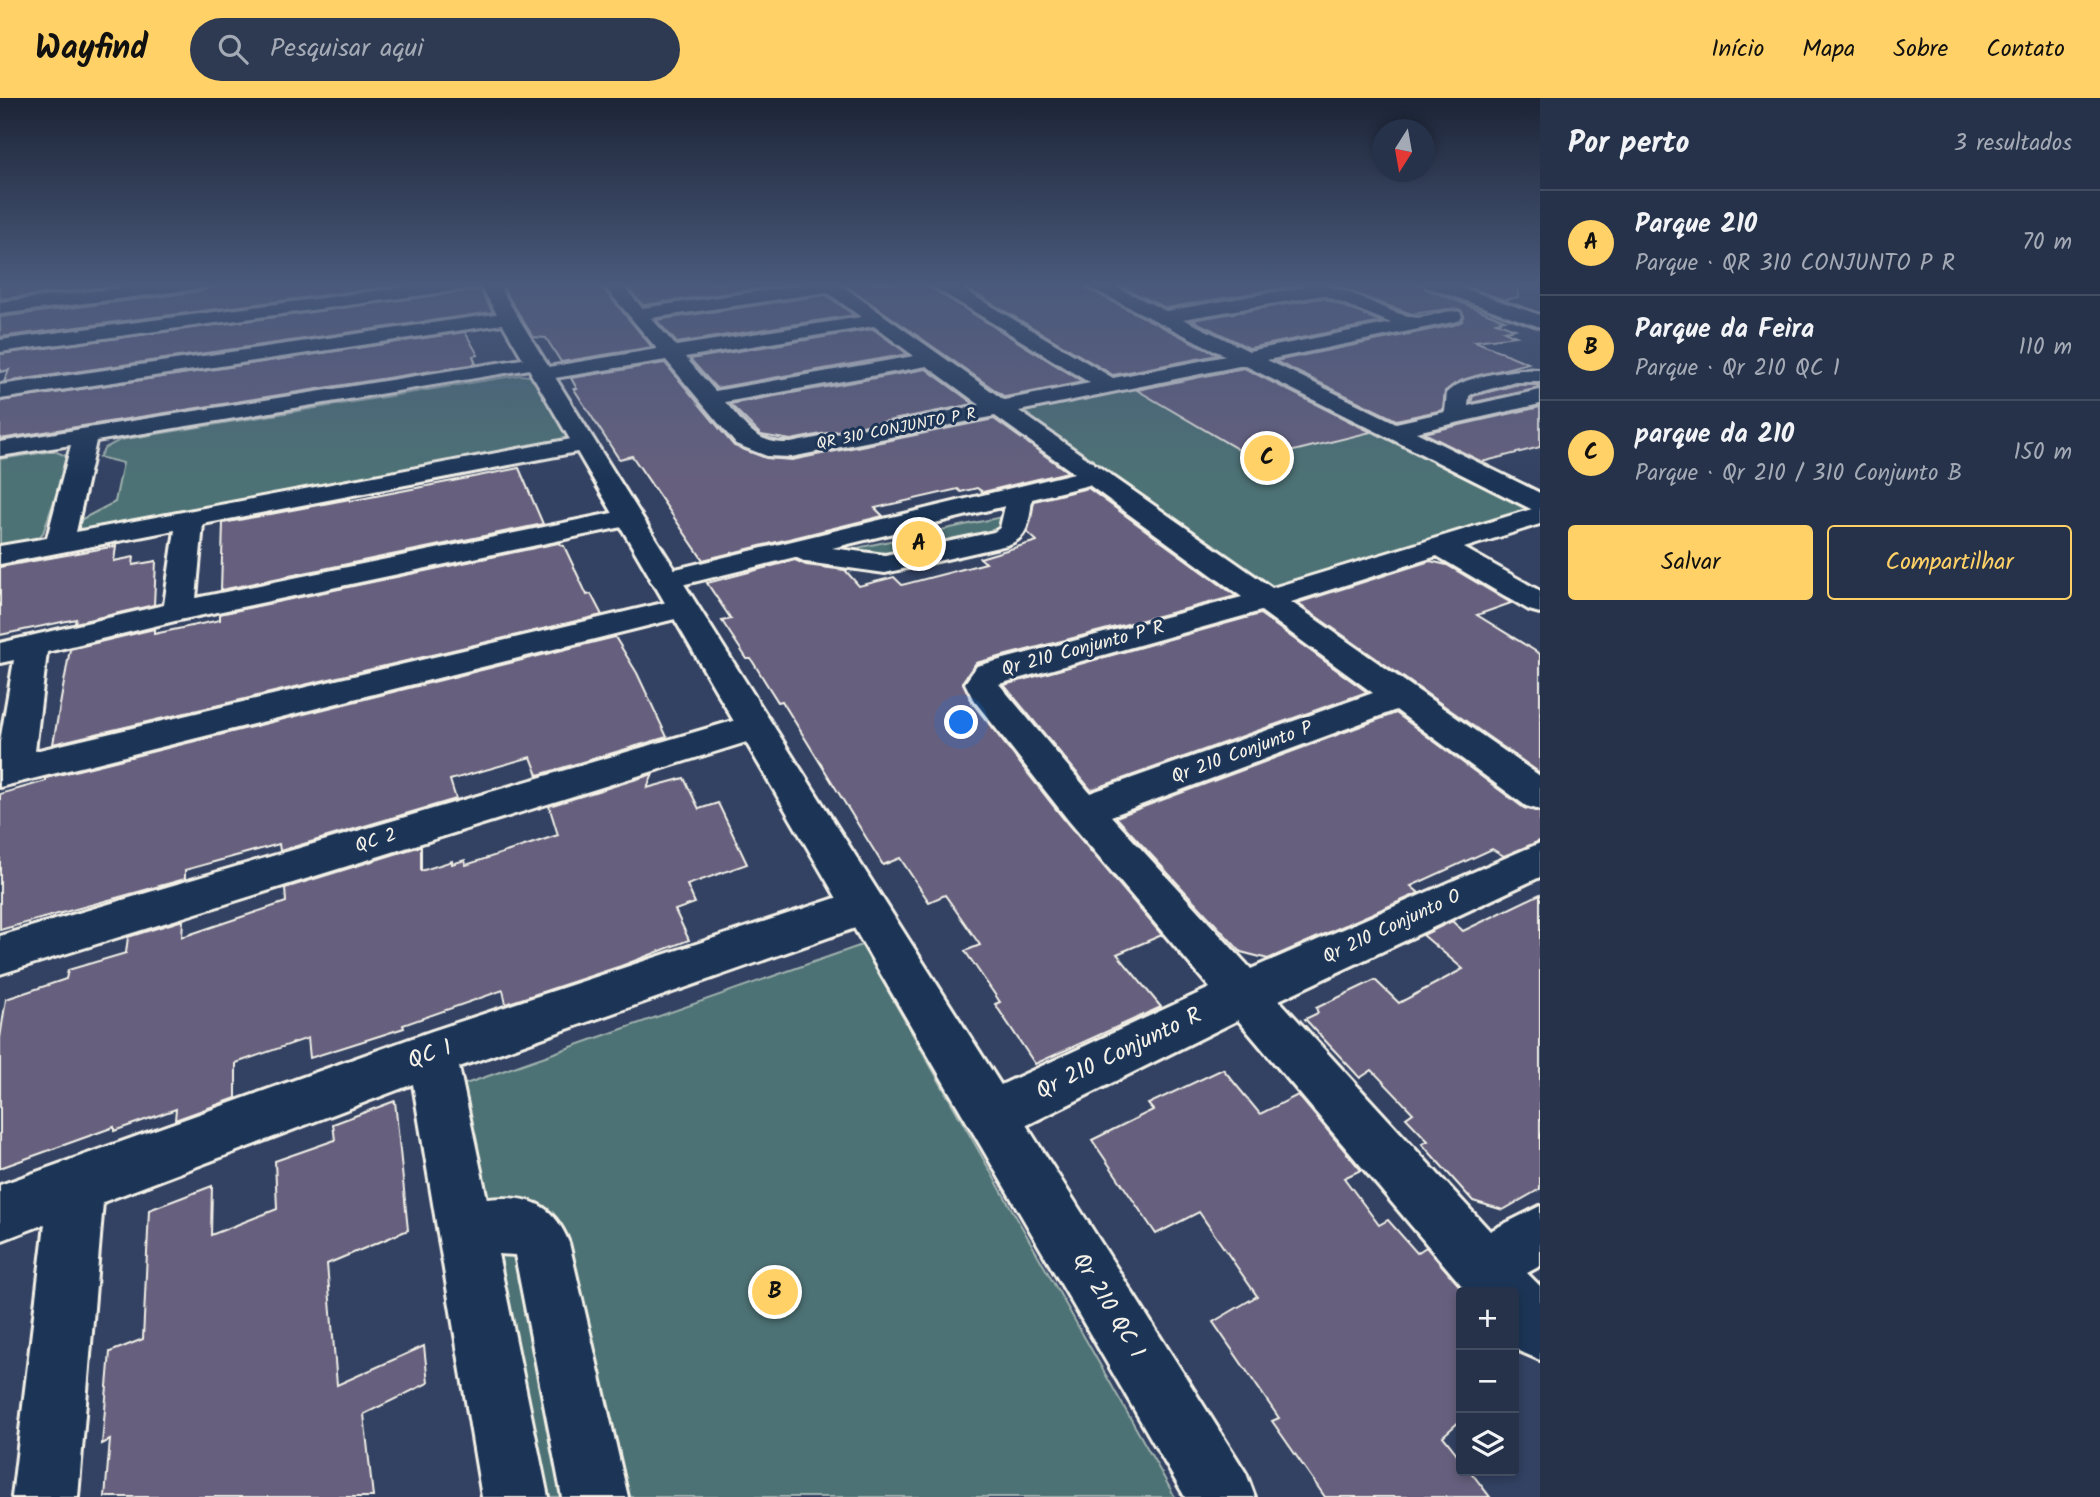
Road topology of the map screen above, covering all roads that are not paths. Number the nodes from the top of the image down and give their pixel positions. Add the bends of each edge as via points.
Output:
1 (105, 348) edge
2 (302, 348) edge
3 (527, 348) edge
4 (669, 348) edge
5 (696, 348) edge
6 (916, 348) edge
7 (1048, 348) edge
8 (1064, 348) edge
9 (1229, 348) edge
10 (1298, 348) edge
11 (672, 352) junction
12 (1062, 357) junction
13 (1249, 358) junction
14 (931, 359) junction
15 (198, 364) junction
16 (539, 368) junction
17 (1540, 376) edge
18 (96, 378) junction
19 (1109, 385) junction
20 (0, 392) edge
21 (1540, 397) edge
22 (712, 398) junction
23 (1000, 407) junction
24 (197, 417) junction
25 (1456, 418) junction
26 (1395, 430) junction
27 (86, 434) junction
28 (582, 444) junction
29 (0, 449) edge
30 (1094, 476) junction
31 (1020, 495) junction
32 (1540, 503) edge
33 (1540, 515) edge
34 (627, 517) junction
35 (190, 520) junction
36 (59, 544) junction
37 (1439, 545) junction
38 (786, 550) junction
39 (0, 555) edge
40 (673, 594) junction
41 (1266, 600) junction
42 (1536, 606) edge
43 (179, 611) junction
44 (16, 649) edge
45 (1401, 696) junction
46 (753, 727) junction
47 (7, 771) edge
48 (1540, 796) edge
49 (1083, 811) junction
50 (1540, 859) edge
51 (863, 907) junction
52 (0, 955) edge
53 (1245, 994) junction
54 (432, 1054) junction
55 (993, 1115) junction
56 (77, 1184) junction
57 (0, 1213) edge
58 (465, 1229) junction
59 (1540, 1234) edge
60 (1501, 1287) edge
61 (1519, 1307) edge
62 (1540, 1330) edge
63 (45, 1497) edge
64 (515, 1497) edge
65 (595, 1497) edge
66 (1222, 1497) edge

1 - 18 street
2 - 15 street
3 - 16 street, Qr 210 QC 1
4 - 11 street, QR 310 CONJUNTO P R
5 - 11 street
6 - 14 street
7 - 12 street
8 - 12 street
9 - 13 street
10 - 13 street, QR 310 CONJUNTO P R
11 - 16 street
11 - 22 street, QR 310 CONJUNTO P R
12 - 19 street
13 - 19 street, QR 310 CONJUNTO P R
13 - 26 street
14 - 22 street
14 - 23 street
15 - 18 street
15 - 24 street
16 - 24 street
16 - 28 street, Qr 210 QC 1
17 - 25 street via 1515,376 1464,388 1458,393
18 - 20 street
19 - 23 street, QR 310 CONJUNTO P R
21 - 25 street
22 - 23 street, QR 310 CONJUNTO P R via 744,439 774,451
23 - 30 street
24 - 27 street
25 - 26 street
26 - 32 street
27 - 29 street
27 - 36 street
28 - 34 street, Qr 210 QC 1
28 - 35 street
30 - 31 street
30 - 41 street
31 - 38 street
31 - 38 street via 1013,532 989,541 886,564
33 - 37 street, Qr 210 Conjunto P R
34 - 40 street, Qr 210 QC 1
34 - 43 street
35 - 36 street
35 - 43 street
36 - 39 street
37 - 41 street, Qr 210 Conjunto P R
37 - 42 street
38 - 40 street
40 - 46 street, Qr 210 QC 1
40 - 47 street
41 - 45 street
41 - 49 street, Qr 210 Conjunto P R via 983,679 985,691
43 - 44 street
44 - 47 street
45 - 48 street
45 - 49 street, Qr 210 Conjunto P
46 - 51 street, Qr 210 QC 1
46 - 52 street, QC 2
49 - 53 street, Qr 210 Conjunto P R
50 - 53 street, Qr 210 Conjunto O
51 - 54 street, QC 1
51 - 55 street, Qr 210 QC 1
53 - 55 street, Qr 210 Conjunto R
53 - 60 street, Qr 210 Conjunto P R
54 - 56 street, QC 1
54 - 58 street
55 - 66 street, Qr 210 QC 1
56 - 57 street, QC 1
56 - 63 street
58 - 64 street
58 - 65 street via 524,1227 541,1243
59 - 60 street
61 - 62 street, Qr 210 Conjunto P R

